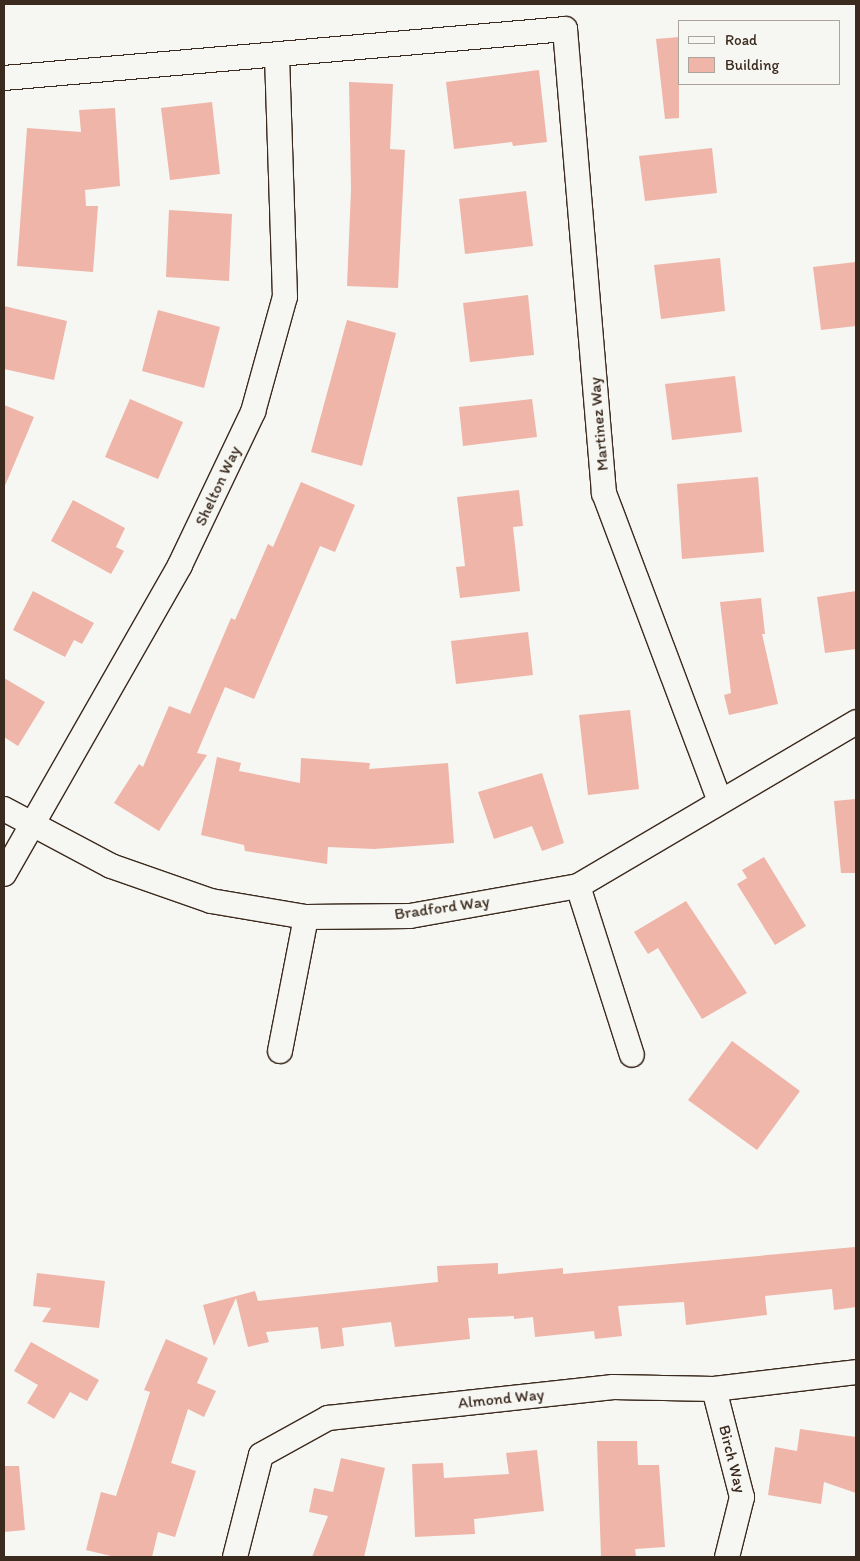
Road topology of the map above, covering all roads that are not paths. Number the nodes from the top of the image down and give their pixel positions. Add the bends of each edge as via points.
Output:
1 (277, 56) junction
2 (4, 78) edge
3 (856, 722) edge
4 (719, 800) junction
5 (4, 809) edge
6 (33, 825) junction
7 (4, 874) edge
8 (578, 886) junction
9 (306, 917) junction
10 (280, 1051) dead end
11 (632, 1055) dead end
12 (856, 1372) edge
13 (714, 1389) junction
14 (235, 1557) edge
15 (727, 1557) edge

1 - 2 street
1 - 4 street, Martinez Way via 565,30 604,493
1 - 6 street, Shelton Way via 285,297 253,412 180,565
3 - 4 street, Bradford Way
4 - 8 street, Bradford Way
5 - 6 street, Bradford Way
6 - 7 street, Shelton Way
6 - 9 street, Bradford Way via 111,866 211,901
8 - 9 street, Bradford Way via 410,916
8 - 11 street
9 - 10 street
12 - 13 street, Almond Way
13 - 14 street, Almond Way via 614,1387 328,1418 261,1455
13 - 15 street, Birch Way via 742,1497

